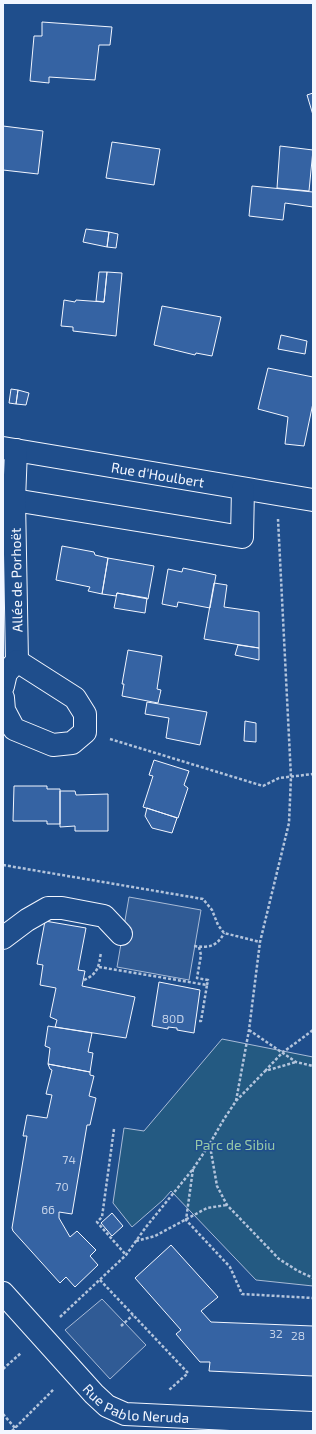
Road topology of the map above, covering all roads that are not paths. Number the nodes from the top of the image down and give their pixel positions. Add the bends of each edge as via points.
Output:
1 (9, 449) edge
2 (243, 489) junction
3 (14, 500) junction
4 (313, 500) edge
5 (17, 661) junction
6 (3, 686) edge
7 (3, 698) edge
8 (121, 934) dead end
9 (3, 938) edge
10 (3, 1293) edge
11 (313, 1423) edge

1 - 2 street, Rue d'Houlbert
1 - 3 street, Allée de Porhoët
2 - 3 street via 242,537
2 - 4 street, Rue d'Houlbert
3 - 5 street, Allée de Porhoët
5 - 6 street via 6,672
5 - 7 street via 76,698 85,714 85,732 72,743 53,745 14,729 4,710
8 - 9 street via 104,916 48,908 26,920
10 - 11 street, Rue Pablo Neruda via 107,1406 125,1414

